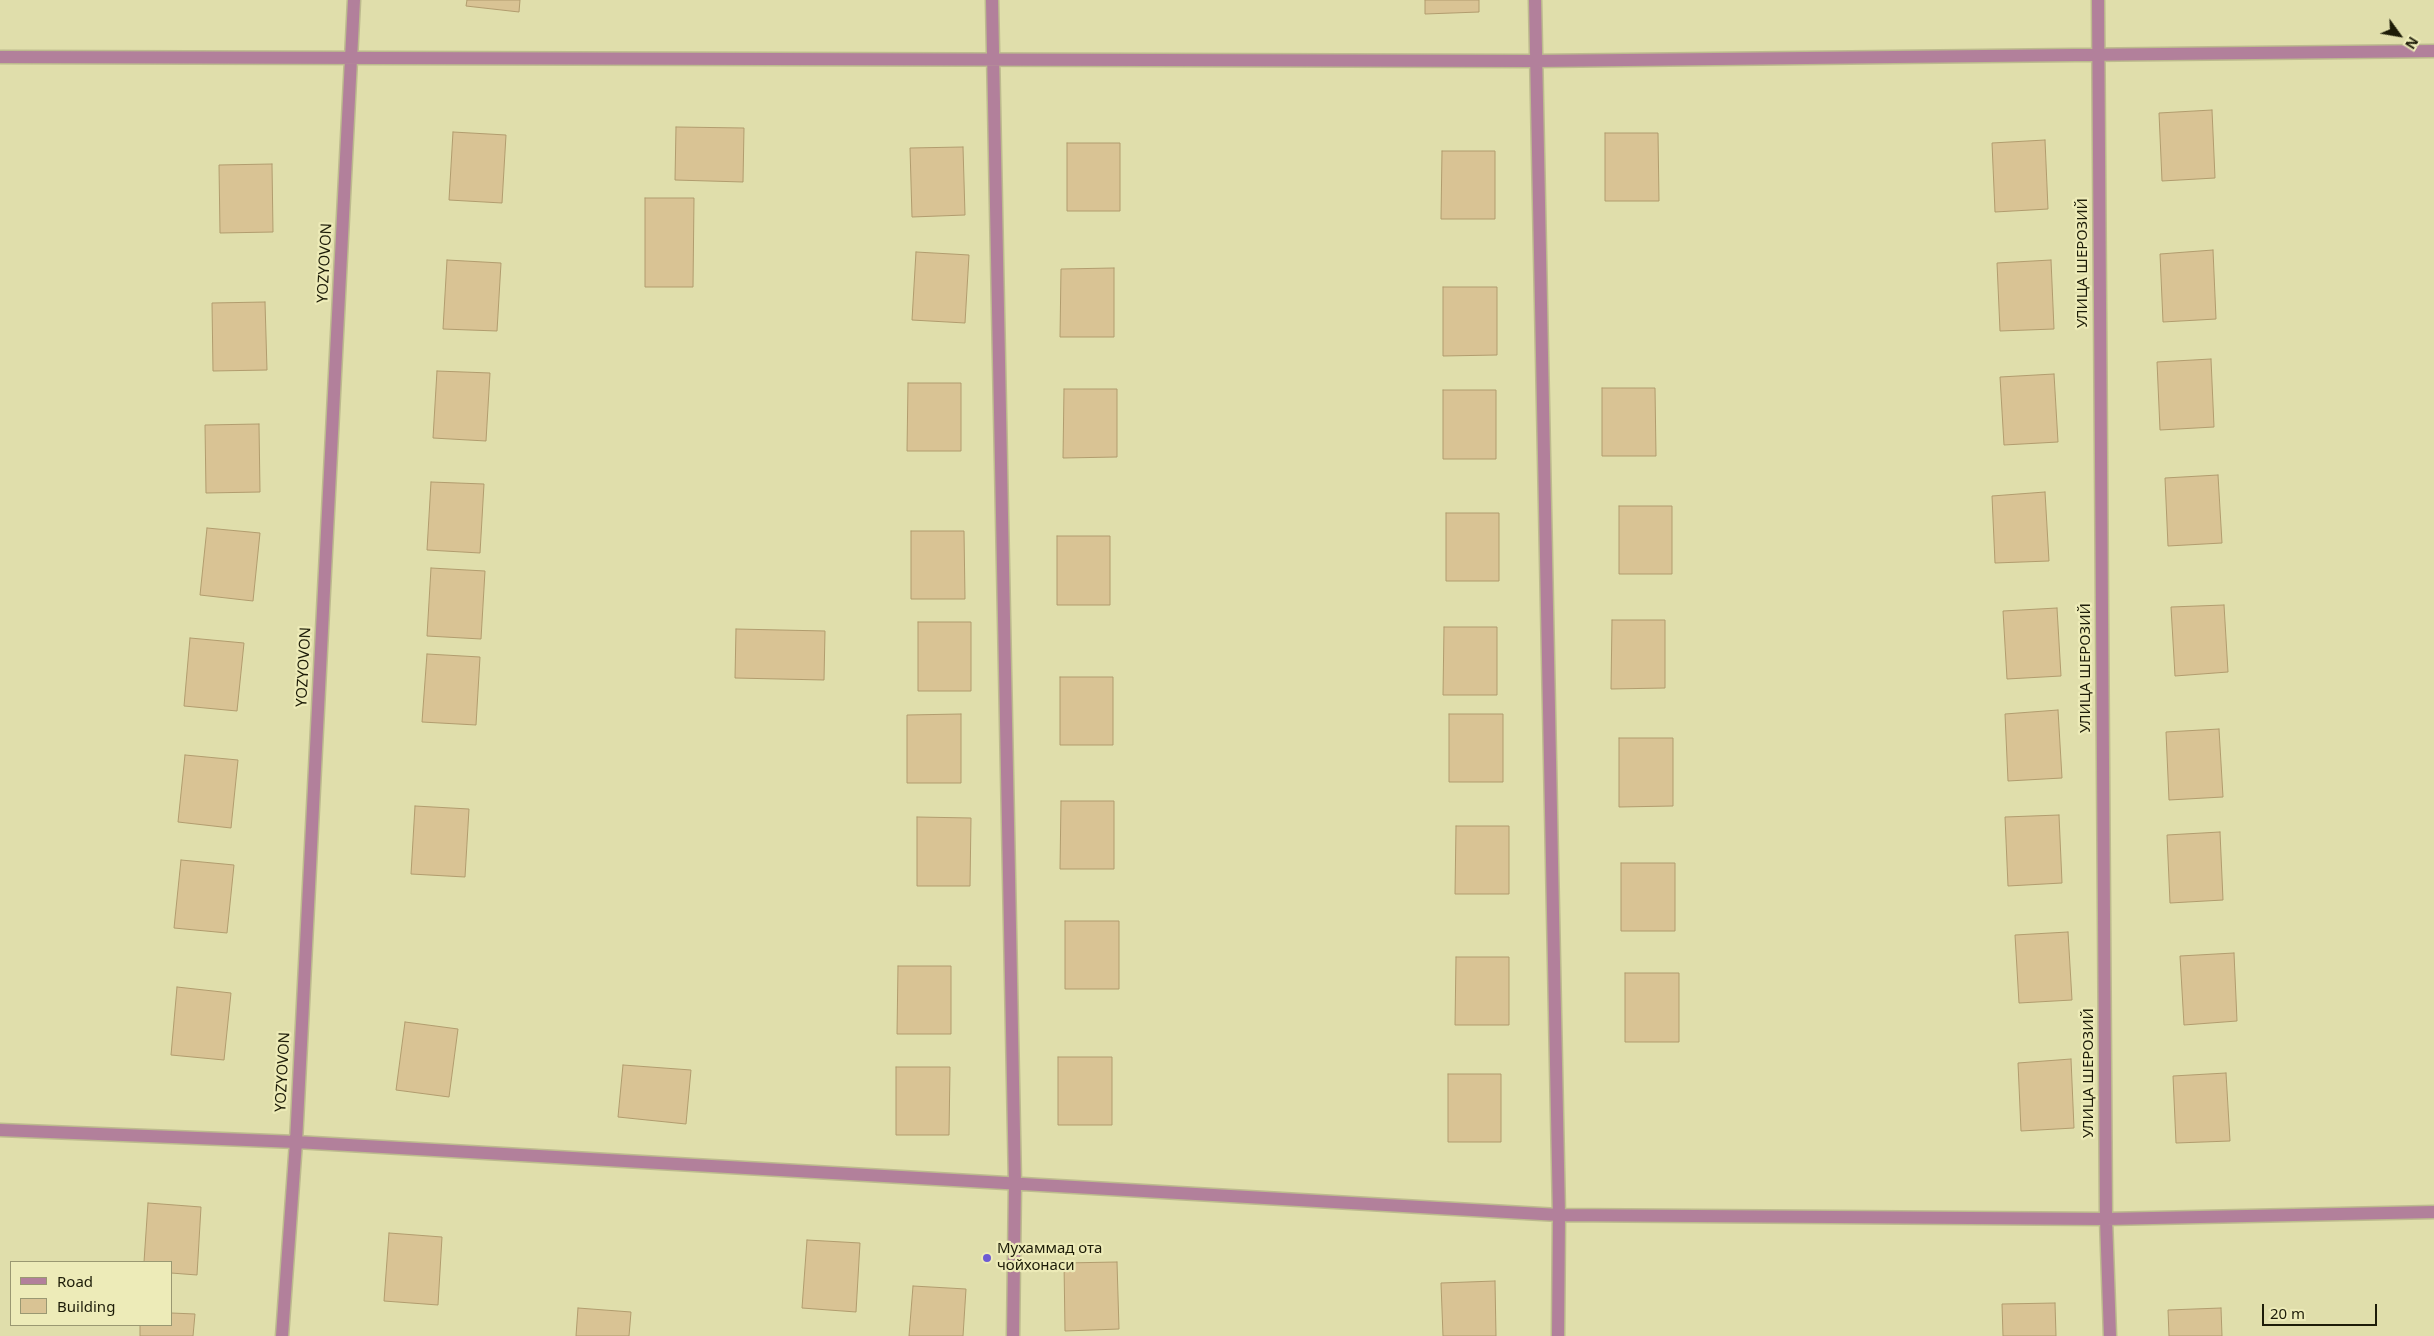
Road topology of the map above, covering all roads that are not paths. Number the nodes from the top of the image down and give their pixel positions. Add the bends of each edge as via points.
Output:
1 (354, 0) edge
2 (992, 0) edge
3 (1535, 0) edge
4 (2098, 0) edge
5 (2434, 51) edge
6 (2098, 55) junction
7 (0, 57) edge
8 (351, 59) junction
9 (994, 61) junction
10 (1536, 61) junction
11 (0, 1130) edge
12 (296, 1142) junction
13 (1015, 1184) junction
14 (2434, 1212) edge
15 (1559, 1215) junction
16 (2106, 1219) junction
17 (282, 1336) edge
18 (1013, 1336) edge
19 (1558, 1336) edge
20 (2110, 1336) edge

1 - 8 street, YOZYOVON
2 - 9 street
3 - 10 street
4 - 6 street, УЛИЦА ШЕРОЗИЙ
5 - 6 street
6 - 10 street
6 - 16 street, УЛИЦА ШЕРОЗИЙ
7 - 8 street
8 - 9 street
8 - 12 street, YOZYOVON
9 - 10 street
9 - 13 street
10 - 15 street
11 - 12 street
12 - 13 street
12 - 17 street, YOZYOVON
13 - 15 street
13 - 18 street
14 - 16 street
15 - 16 street
15 - 19 street
16 - 20 street, УЛИЦА ШЕРОЗИЙ

